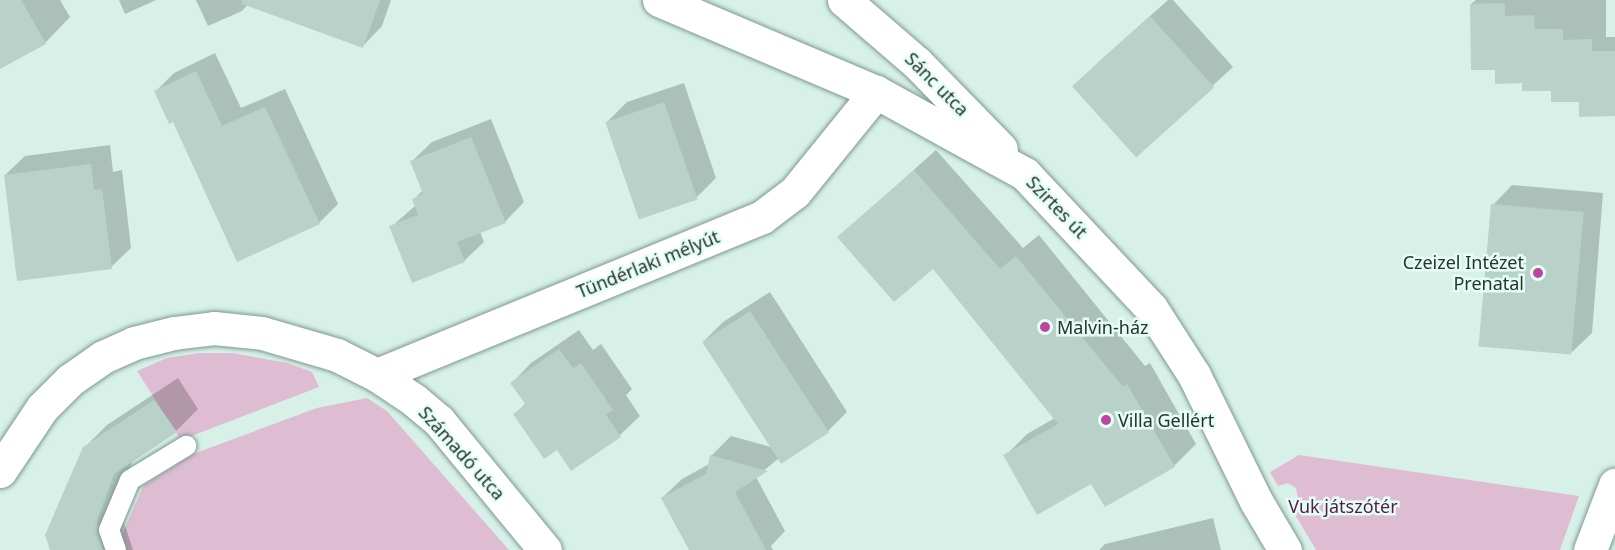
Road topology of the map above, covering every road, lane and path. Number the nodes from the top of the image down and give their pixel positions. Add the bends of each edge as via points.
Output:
1 (659, 0) edge
2 (844, 0) edge
3 (876, 92) junction
4 (1025, 174) junction
5 (376, 375) junction
6 (186, 446) dead end
7 (0, 471) edge
8 (1615, 485) edge
9 (116, 550) edge
10 (545, 550) edge
11 (1285, 550) edge
12 (1590, 550) edge

1 - 3 street, Szirtes út
2 - 4 street, Sánc utca via 917,63
3 - 4 street, Szirtes út
3 - 5 street, Tündérlaki mélyút via 795,192 762,217
4 - 11 street, Szirtes út via 1151,308 1194,375 1256,501
5 - 7 street, Számadó utca via 337,355 262,333 214,328 134,343 103,357 63,387 42,408
5 - 10 street, Számadó utca via 439,421
6 - 9 lane via 130,480 109,530
8 - 12 street

